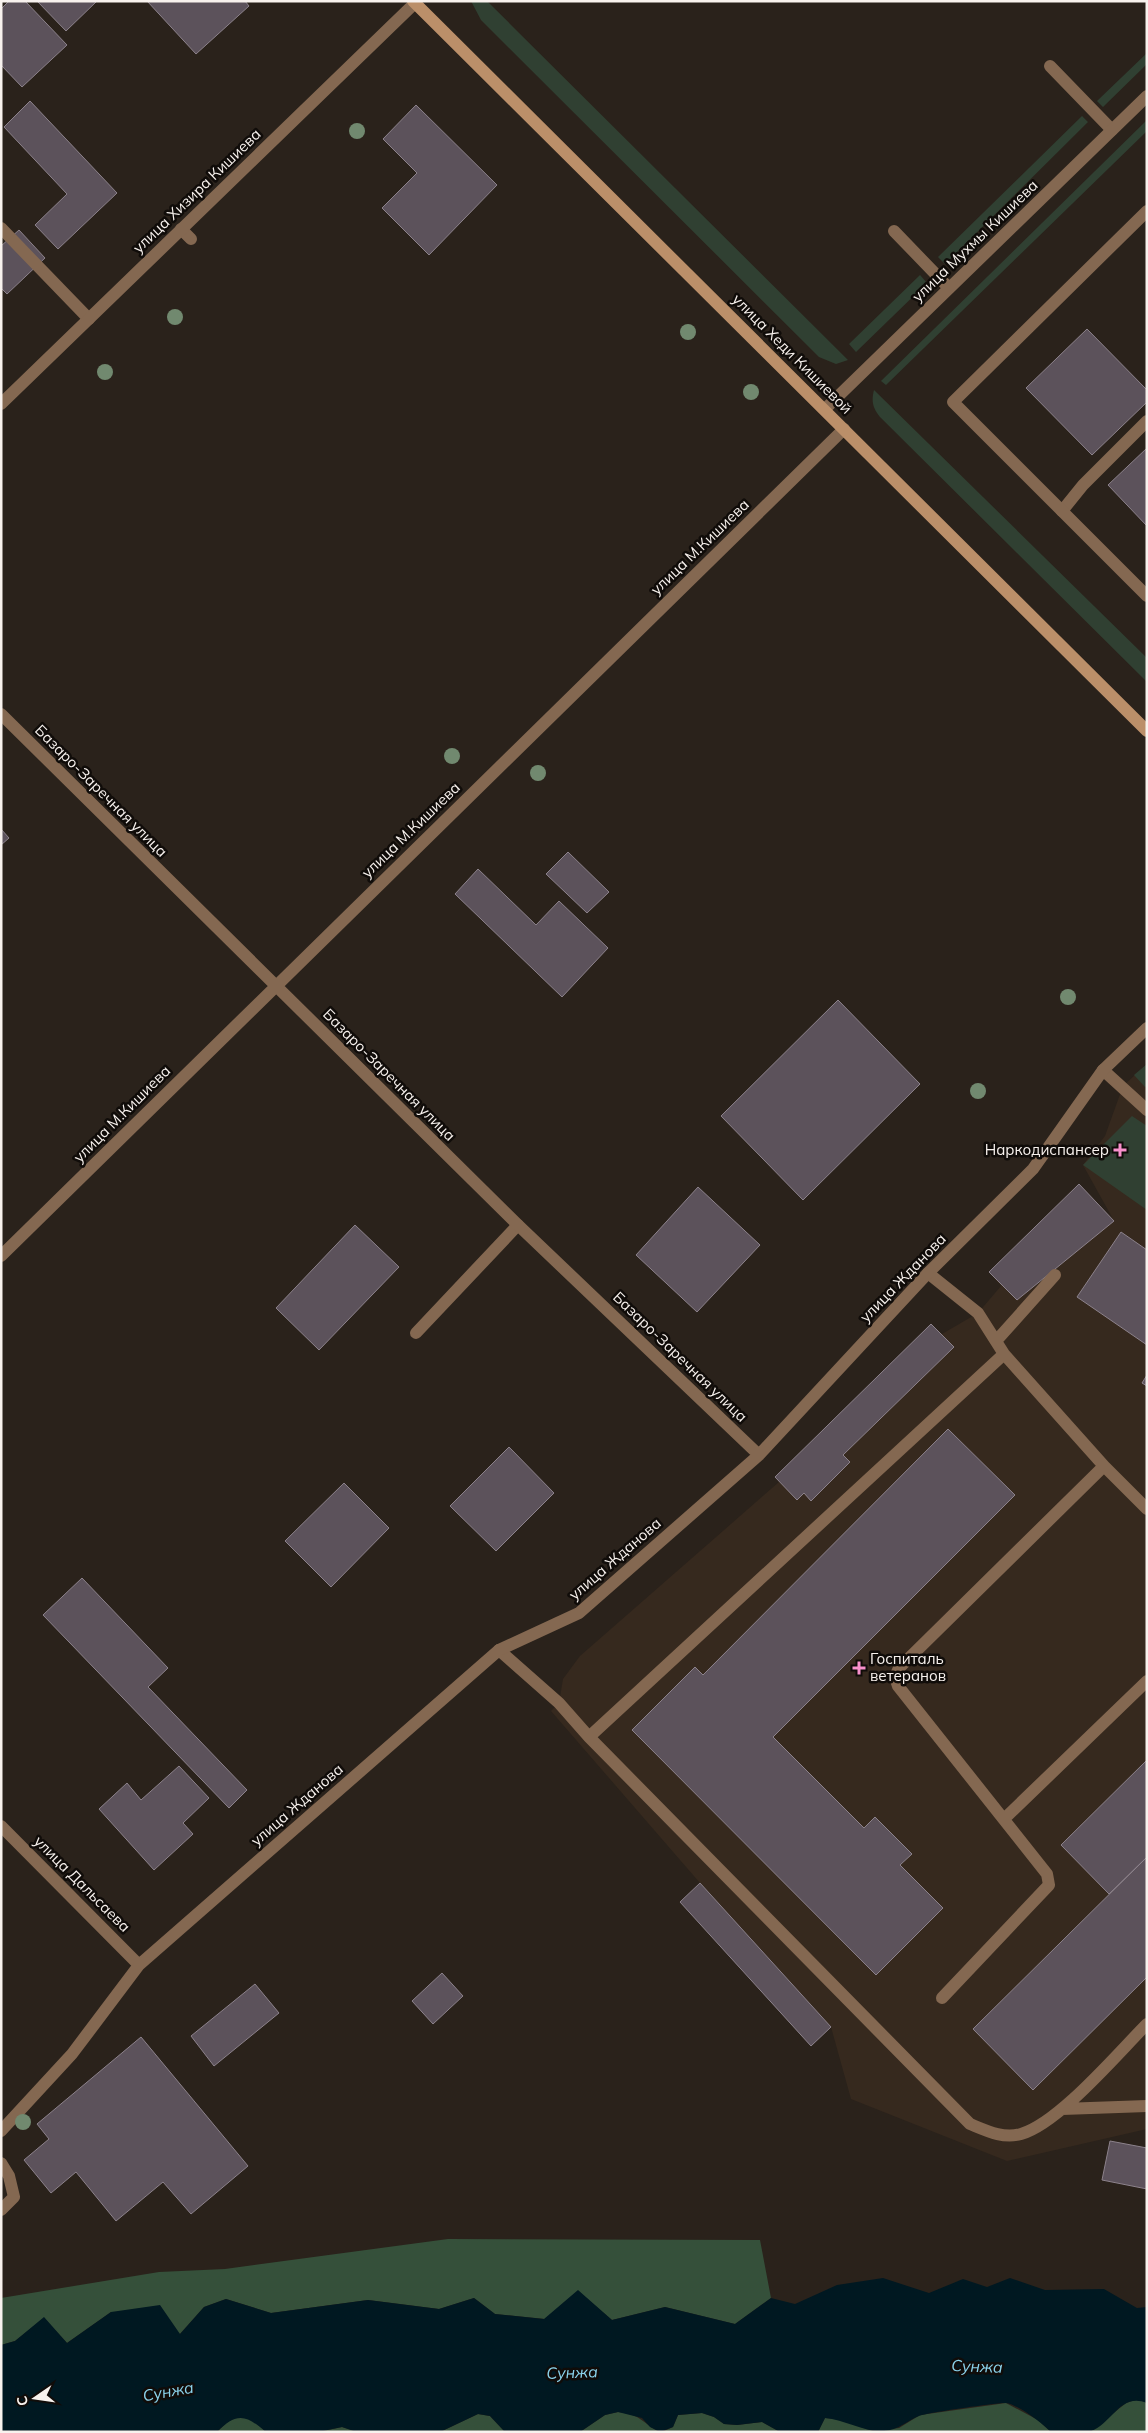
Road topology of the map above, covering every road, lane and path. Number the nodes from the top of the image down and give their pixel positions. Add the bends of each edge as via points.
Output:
1 (414, 2) edge
2 (1050, 66) dead end
3 (1147, 96) edge
4 (1112, 130) junction
5 (1147, 211) edge
6 (1, 228) edge
7 (181, 229) junction
8 (894, 231) dead end
9 (191, 239) dead end
10 (949, 288) junction
11 (89, 319) junction
12 (1, 404) edge
13 (825, 409) junction
14 (1147, 420) edge
15 (844, 429) junction
16 (1062, 511) junction
17 (1147, 596) edge
18 (1, 714) edge
19 (1147, 731) edge
20 (276, 986) junction
21 (1147, 1028) edge
22 (1103, 1070) junction
23 (1147, 1110) edge
24 (518, 1225) junction
25 (1, 1256) edge
26 (928, 1273) junction
27 (1055, 1275) dead end
28 (416, 1333) dead end
29 (996, 1341) junction
30 (1004, 1354) junction
31 (759, 1455) junction
32 (1104, 1466) junction
33 (1147, 1509) edge
34 (499, 1650) junction
35 (1147, 1681) edge
36 (589, 1737) junction
37 (1004, 1819) junction
38 (1, 1826) edge
39 (139, 1965) junction
40 (942, 1998) dead end
41 (1147, 2024) edge
42 (1147, 2106) edge
43 (1062, 2109) junction
44 (18, 2113) junction
45 (1, 2122) edge
46 (1, 2131) edge
47 (1, 2163) edge
48 (1, 2210) edge

1 - 7 street, улица Хизира Кишиева
1 - 13 main road, улица Хеди Кишиевой
2 - 4 street
3 - 4 street, улица Мухмы Кишиева
4 - 10 street, улица Мухмы Кишиева
5 - 16 street via 953,402
6 - 11 street
7 - 9 street
7 - 11 street, улица Хизира Кишиева
8 - 10 street
10 - 13 street, улица Мухмы Кишиева
11 - 12 street, улица Хизира Кишиева
13 - 15 main road, улица Хеди Кишиевой
14 - 16 street
15 - 19 main road, улица Хеди Кишиевой
15 - 20 street, улица М.Кишиева
16 - 17 street
18 - 20 street, Базаро-Заречная улица
20 - 24 street, Базаро-Заречная улица
20 - 25 street, улица М.Кишиева
21 - 22 street, улица Жданова
22 - 23 street
22 - 26 street, улица Жданова via 1033,1169
24 - 28 street
24 - 31 street, Базаро-Заречная улица
26 - 29 street via 974,1310
26 - 31 street, улица Жданова
27 - 29 street
29 - 30 street
30 - 32 street
30 - 36 street
31 - 34 street, улица Жданова via 579,1613
32 - 33 street
32 - 37 street via 898,1668 898,1686
34 - 36 street via 559,1703
34 - 39 street, улица Жданова
35 - 37 street
36 - 43 street via 970,2124 996,2135 1020,2134 1042,2126
37 - 40 street via 1047,1874 1049,1886
38 - 39 street, улица Дальсаева
39 - 44 street, улица Жданова via 72,2054
41 - 43 street
42 - 43 street
44 - 45 street
44 - 46 street, улица Жданова
47 - 48 street via 9,2176 14,2198

